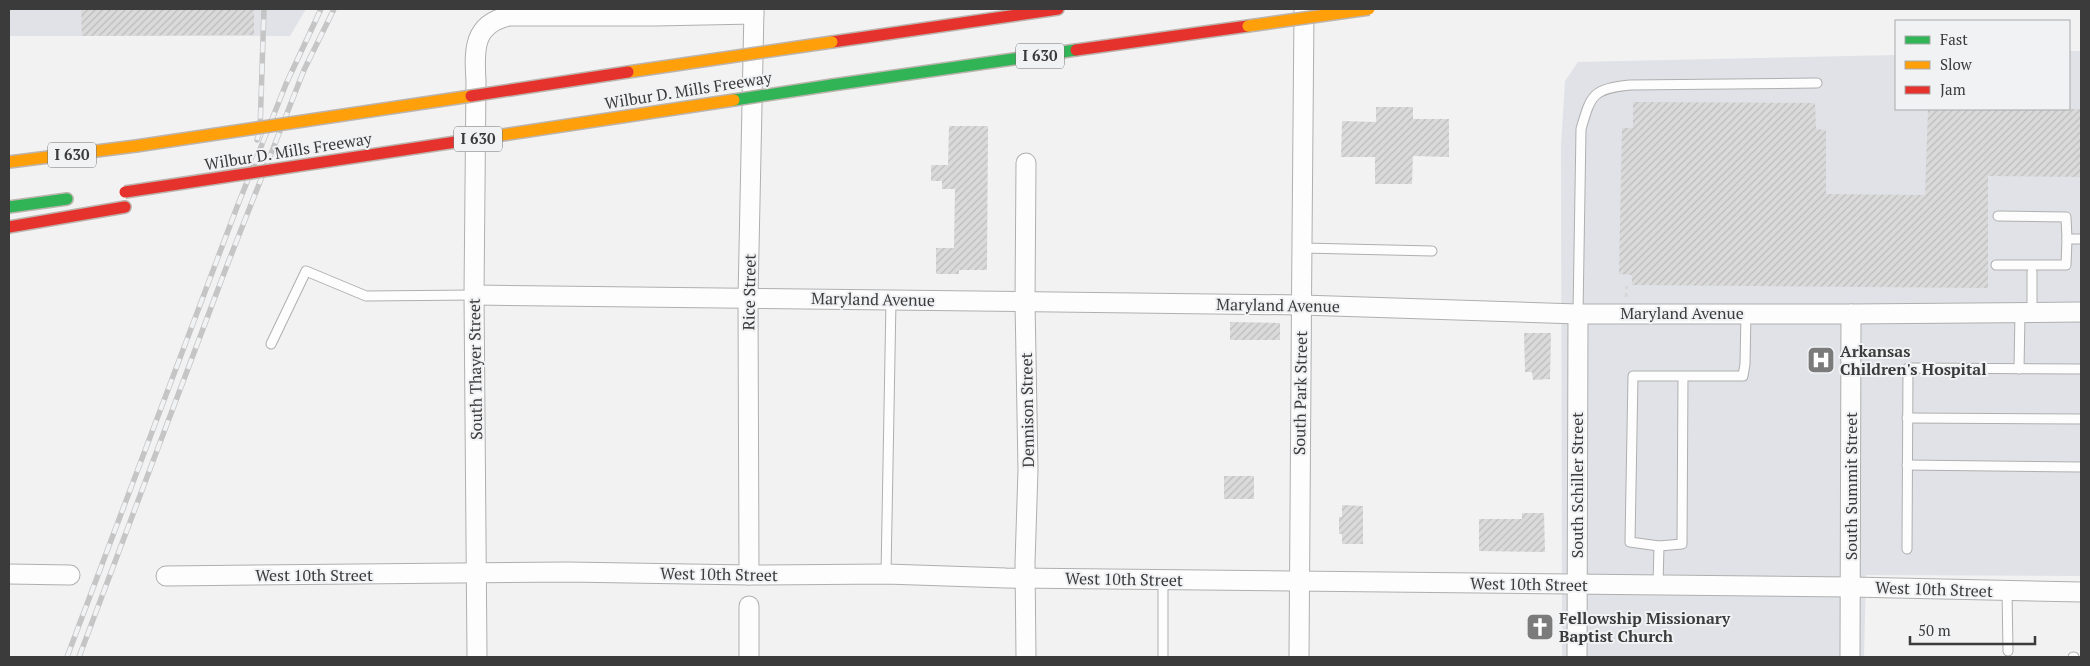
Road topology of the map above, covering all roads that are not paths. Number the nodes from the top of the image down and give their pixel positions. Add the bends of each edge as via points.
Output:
1 (1058, 9) edge
2 (1371, 9) edge
3 (754, 11) edge
4 (593, 12) edge
5 (1304, 14) edge
6 (1817, 83) dead end
7 (9, 152) edge
8 (74, 155) junction
9 (9, 162) edge
10 (1026, 163) dead end
11 (258, 172) junction
12 (120, 192) dead end
13 (77, 198) dead end
14 (154, 199) dead end
15 (130, 205) dead end
16 (9, 207) edge
17 (1998, 216) dead end
18 (9, 227) edge
19 (2067, 239) junction
20 (2081, 239) edge
21 (1303, 248) junction
22 (1432, 251) dead end
23 (1996, 264) dead end
24 (2032, 272) dead end
25 (474, 295) junction
26 (748, 298) junction
27 (891, 300) junction
28 (1025, 302) junction
29 (1302, 305) junction
30 (2081, 312) edge
31 (1746, 313) junction
32 (2026, 313) junction
33 (1578, 314) junction
34 (1851, 314) junction
35 (271, 344) dead end
36 (2019, 369) junction
37 (2081, 369) edge
38 (1683, 376) junction
39 (1907, 418) junction
40 (2081, 419) edge
41 (1907, 465) junction
42 (2081, 467) edge
43 (1659, 546) junction
44 (1907, 550) dead end
45 (9, 574) edge
46 (476, 574) junction
47 (886, 574) junction
48 (70, 575) dead end
49 (749, 575) junction
50 (166, 576) dead end
51 (1025, 578) junction
52 (1163, 579) junction
53 (1299, 581) junction
54 (1577, 585) junction
55 (1658, 585) junction
56 (1850, 587) junction
57 (2007, 591) junction
58 (2081, 592) edge
59 (749, 606) dead end
60 (2008, 651) dead end
61 (477, 657) edge
62 (749, 657) edge
63 (1026, 657) edge
64 (1163, 657) edge
65 (1299, 657) edge
66 (1577, 657) edge
67 (1850, 657) edge

1 - 8 highway, Wilbur D. Mills Freeway / I 630, bridge
2 - 5 highway, Wilbur D. Mills Freeway / I 630, bridge
3 - 4 street via 655,16
3 - 26 street, Rice Street
4 - 25 street, South Thayer Street via 509,16 494,19 483,30 475,58
5 - 11 highway, Wilbur D. Mills Freeway / I 630, bridge via 1248,26
5 - 21 street, South Park Street
6 - 33 lane via 1630,85 1607,88 1590,100 1580,129
7 - 8 highway
8 - 9 highway, Wilbur D. Mills Freeway / I 630
10 - 28 street, Dennison Street
11 - 12 highway, Wilbur D. Mills Freeway / I 630, bridge
11 - 14 highway, bridge
13 - 16 highway
15 - 18 highway
17 - 19 lane via 2066,217
19 - 20 lane
19 - 23 lane via 2066,265
21 - 22 lane
21 - 29 street, South Park Street
24 - 32 lane
25 - 26 street, Maryland Avenue
25 - 35 lane via 366,296 306,271
25 - 46 street, South Thayer Street
26 - 27 street, Maryland Avenue
26 - 49 street, Rice Street
27 - 28 street, Maryland Avenue
27 - 47 lane
28 - 29 street, Maryland Avenue
28 - 51 street, Dennison Street via 1028,470
29 - 33 street, Maryland Avenue
29 - 53 street, South Park Street
30 - 32 street, Maryland Avenue
31 - 33 street, Maryland Avenue
31 - 34 street, Maryland Avenue
31 - 38 lane via 1742,376
32 - 34 street, Maryland Avenue
32 - 36 lane
33 - 54 street, South Schiller Street
34 - 56 street, South Summit Street
36 - 37 lane
36 - 39 lane via 1908,368
38 - 43 lane via 1682,544
38 - 43 lane via 1633,376 1630,542
39 - 40 lane
39 - 41 lane
41 - 42 lane
41 - 44 lane
43 - 55 lane
45 - 48 street
46 - 49 street, West 10th Street
46 - 50 street, West 10th Street
46 - 61 street, South Thayer Street
47 - 49 street, West 10th Street
47 - 51 street, West 10th Street
51 - 52 street, West 10th Street
51 - 63 street, Dennison Street
52 - 53 street, West 10th Street
52 - 64 lane
53 - 54 street, West 10th Street
53 - 65 street, South Park Street
54 - 55 street, West 10th Street
54 - 66 street, South Schiller Street
55 - 56 street, West 10th Street
56 - 57 street, West 10th Street
56 - 67 street, South Summit Street
57 - 58 street, West 10th Street
57 - 60 lane
59 - 62 street

